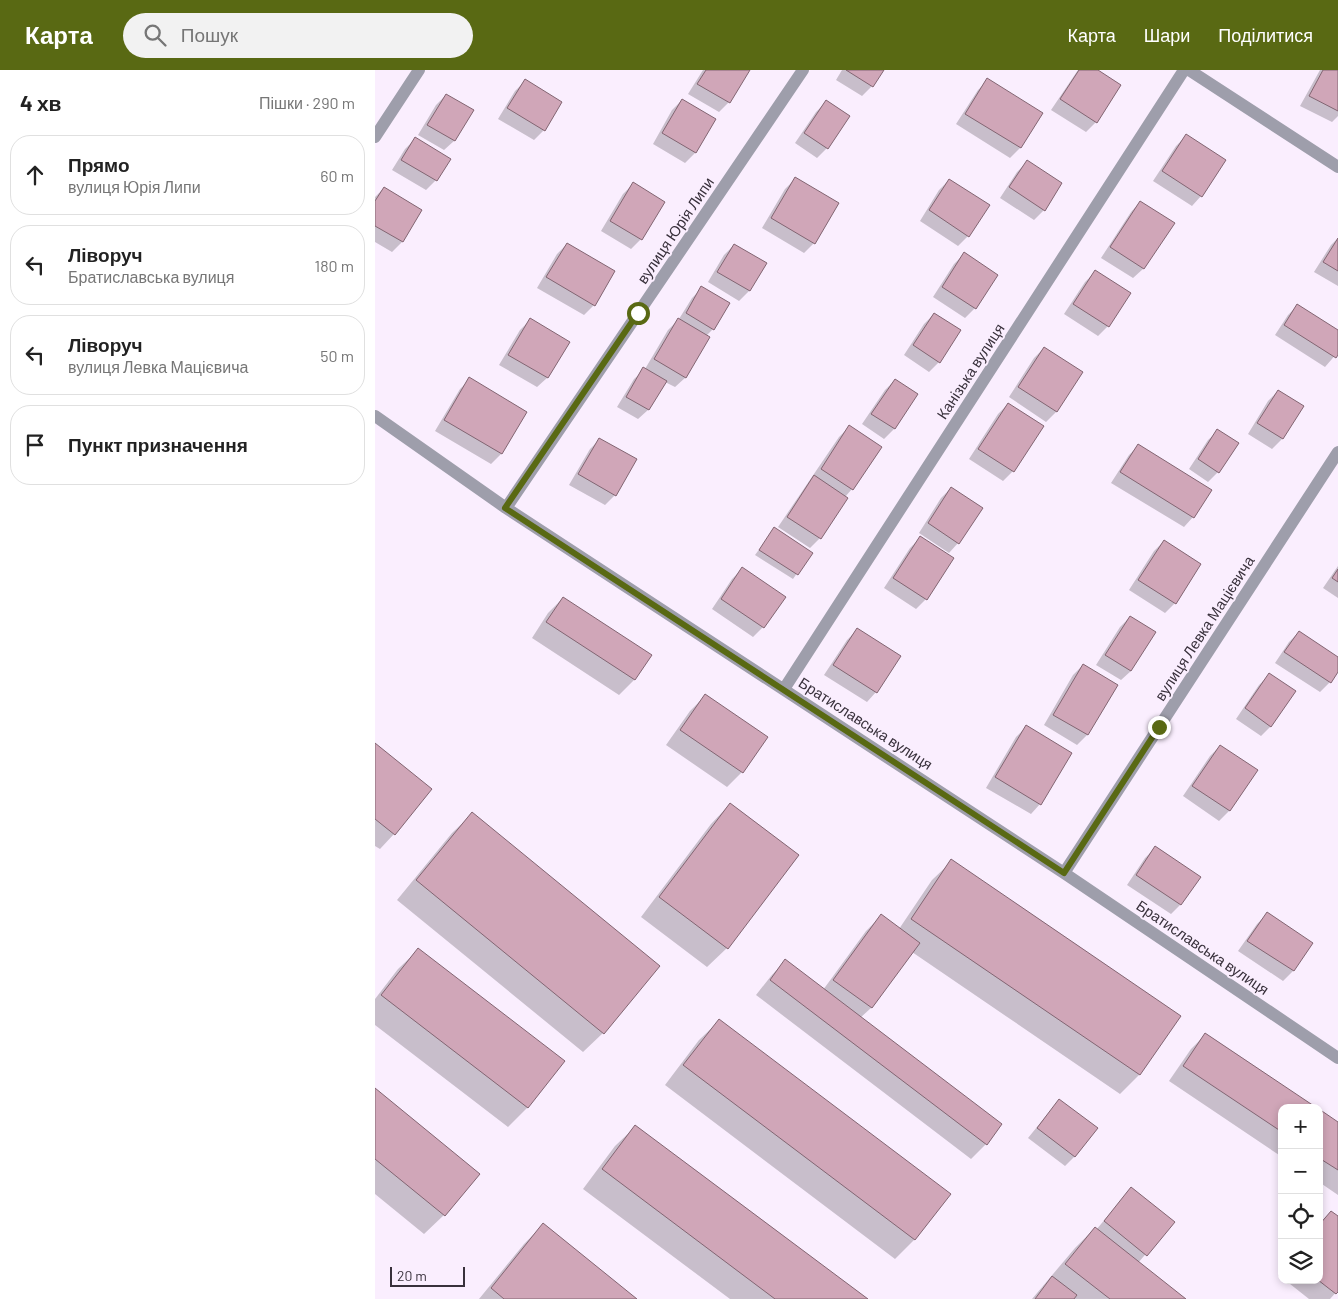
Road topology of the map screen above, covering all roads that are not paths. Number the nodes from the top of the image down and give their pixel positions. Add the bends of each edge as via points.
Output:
1 (419, 70) edge
2 (803, 70) edge
3 (1184, 70) edge
4 (1189, 70) edge
5 (375, 138) edge
6 (1338, 166) edge
7 (375, 416) edge
8 (1338, 452) edge
9 (505, 508) junction
10 (784, 689) junction
11 (1064, 873) junction
12 (1338, 1058) edge

1 - 5 street
2 - 9 street, вулиця Юрія Липи
3 - 10 street, Канізька вулиця
4 - 6 street
7 - 9 street, Братиславська вулиця
8 - 11 street, вулиця Левка Мацієвича
9 - 10 street, Братиславська вулиця
10 - 11 street, Братиславська вулиця
11 - 12 street, Братиславська вулиця

